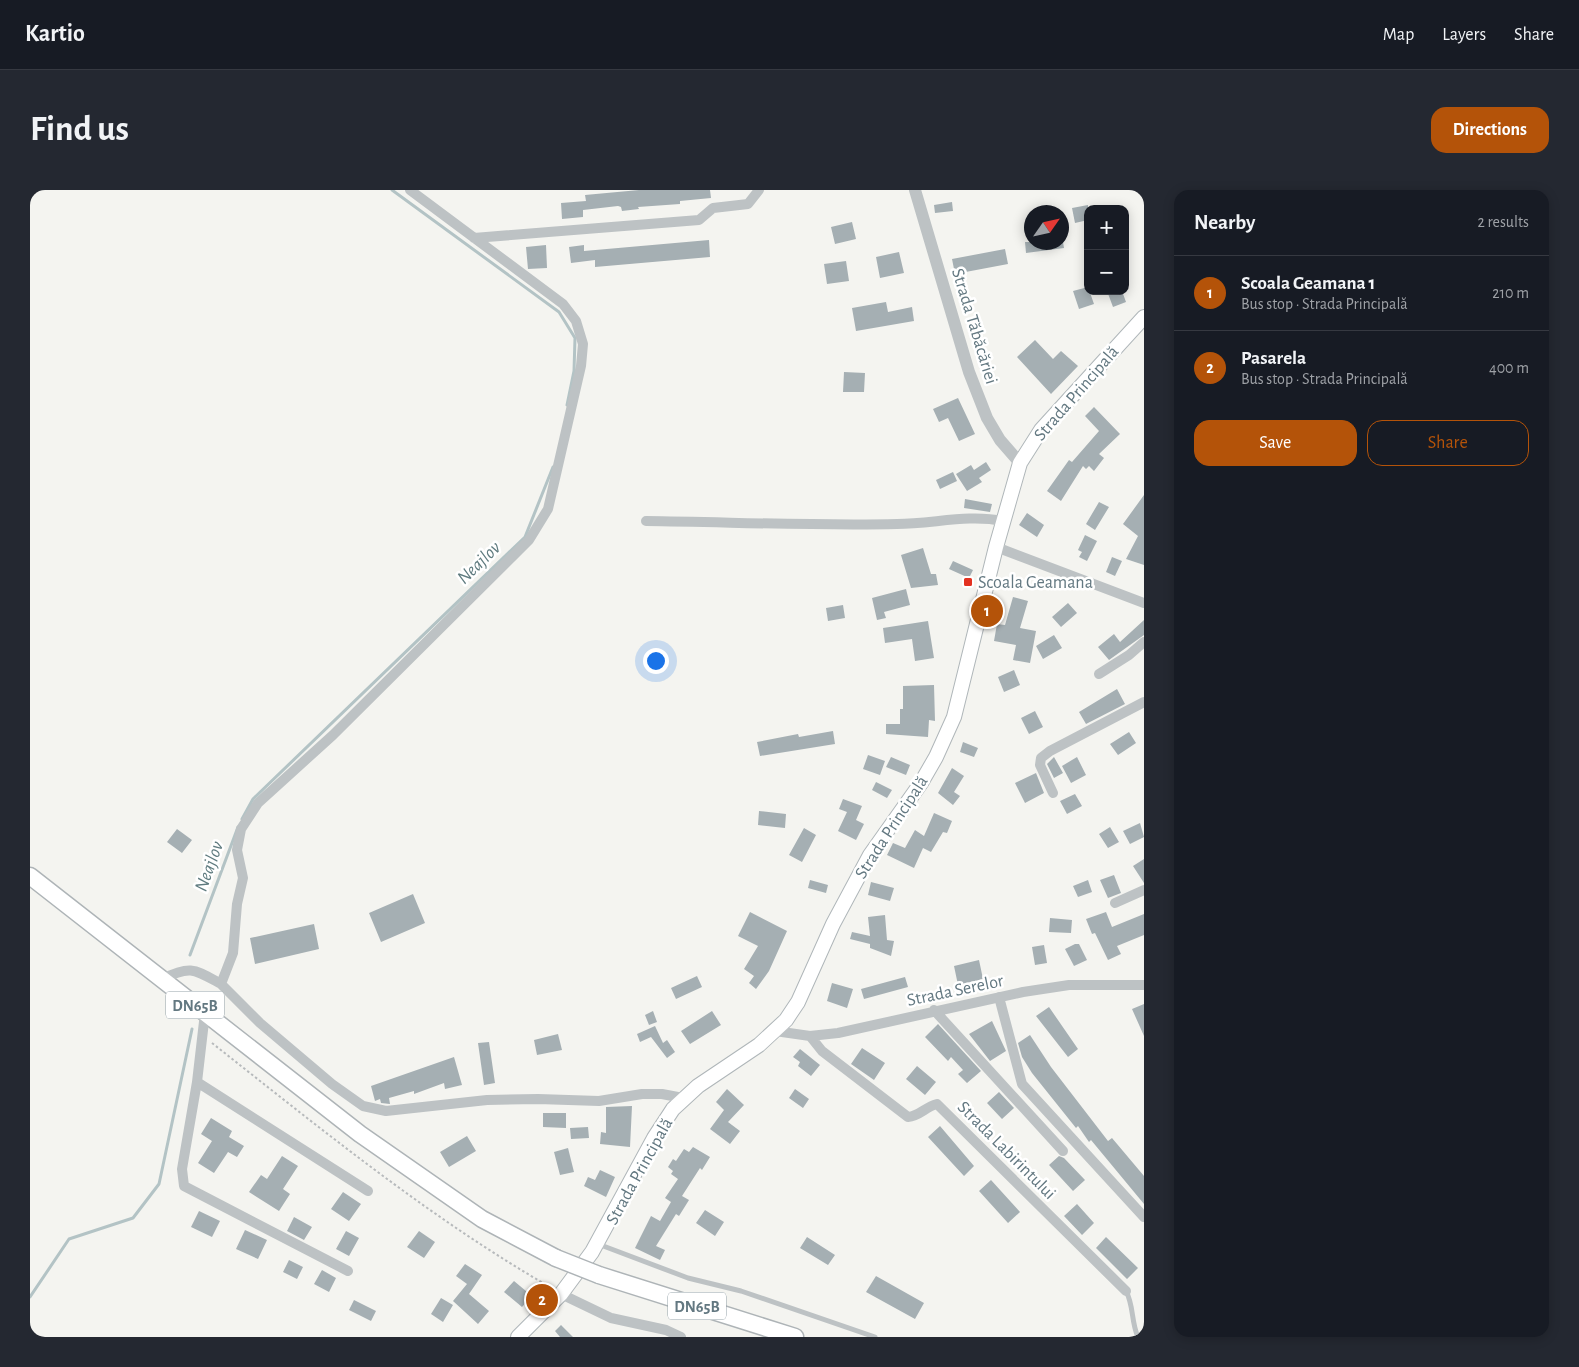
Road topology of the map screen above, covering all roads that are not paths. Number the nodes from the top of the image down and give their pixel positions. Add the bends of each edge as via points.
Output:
1 (410, 190) edge
2 (759, 190) edge
3 (915, 190) edge
4 (474, 238) junction
5 (1144, 317) edge
6 (1020, 463) junction
7 (646, 521) dead end
8 (1003, 521) junction
9 (996, 547) junction
10 (1144, 603) edge
11 (1144, 642) edge
12 (1099, 674) dead end
13 (1144, 702) edge
14 (1053, 793) dead end
15 (30, 876) edge
16 (1144, 890) edge
17 (1115, 902) dead end
18 (162, 980) junction
19 (221, 984) junction
20 (1144, 985) edge
21 (999, 997) junction
22 (934, 1010) junction
23 (205, 1013) junction
24 (775, 1031) junction
25 (810, 1036) junction
26 (197, 1082) junction
27 (683, 1098) junction
28 (1063, 1151) dead end
29 (368, 1191) dead end
30 (1144, 1217) edge
31 (597, 1244) junction
32 (348, 1271) dead end
33 (1126, 1291) joint
34 (561, 1294) junction
35 (518, 1337) edge
36 (681, 1337) edge
37 (795, 1337) edge
38 (875, 1337) edge
39 (1138, 1337) edge

1 - 4 street
2 - 4 street via 748,204 713,208 699,220
3 - 6 street, Strada Tăbăcăriei via 969,372 987,418 1000,440
4 - 19 street via 563,304 576,321 583,344 582,366 568,434 548,509 529,540 333,735 258,803 241,829 237,850 243,878 237,904 234,953
5 - 6 main road, Strada Principală via 1041,430
6 - 8 main road, Strada Principală
7 - 8 street via 861,525 931,523 952,518 985,517
8 - 9 main road, Strada Principală
9 - 10 street
9 - 24 main road, Strada Principală via 954,717 936,757 870,855 833,924 806,988
11 - 12 street
13 - 14 street via 1041,758 1040,765
15 - 18 main road, DN65B
16 - 17 street
18 - 19 street via 183,969 195,969
18 - 23 main road, DN65B
19 - 27 street via 267,1029 363,1106 386,1111 487,1100 599,1101 642,1094
20 - 21 street, Strada Serelor via 1069,985
21 - 22 street, Strada Serelor
21 - 30 street via 1022,1084
22 - 25 street, Strada Serelor via 838,1033
22 - 28 street
23 - 26 street
23 - 37 main road, DN65B, bridge via 360,1134 482,1219 556,1258 599,1276
24 - 25 street, Strada Serelor
24 - 27 main road, Strada Principală
25 - 33 street, Strada Labirintului via 822,1051 908,1118 937,1104
26 - 29 street
26 - 32 street via 182,1169 184,1186
27 - 31 main road, Strada Principală via 654,1138
31 - 34 main road, Strada Principală
31 - 38 lane via 688,1278 741,1291
33 - 39 lane via 1132,1302
34 - 35 main road, Strada Principală
34 - 36 street via 611,1318 666,1330

